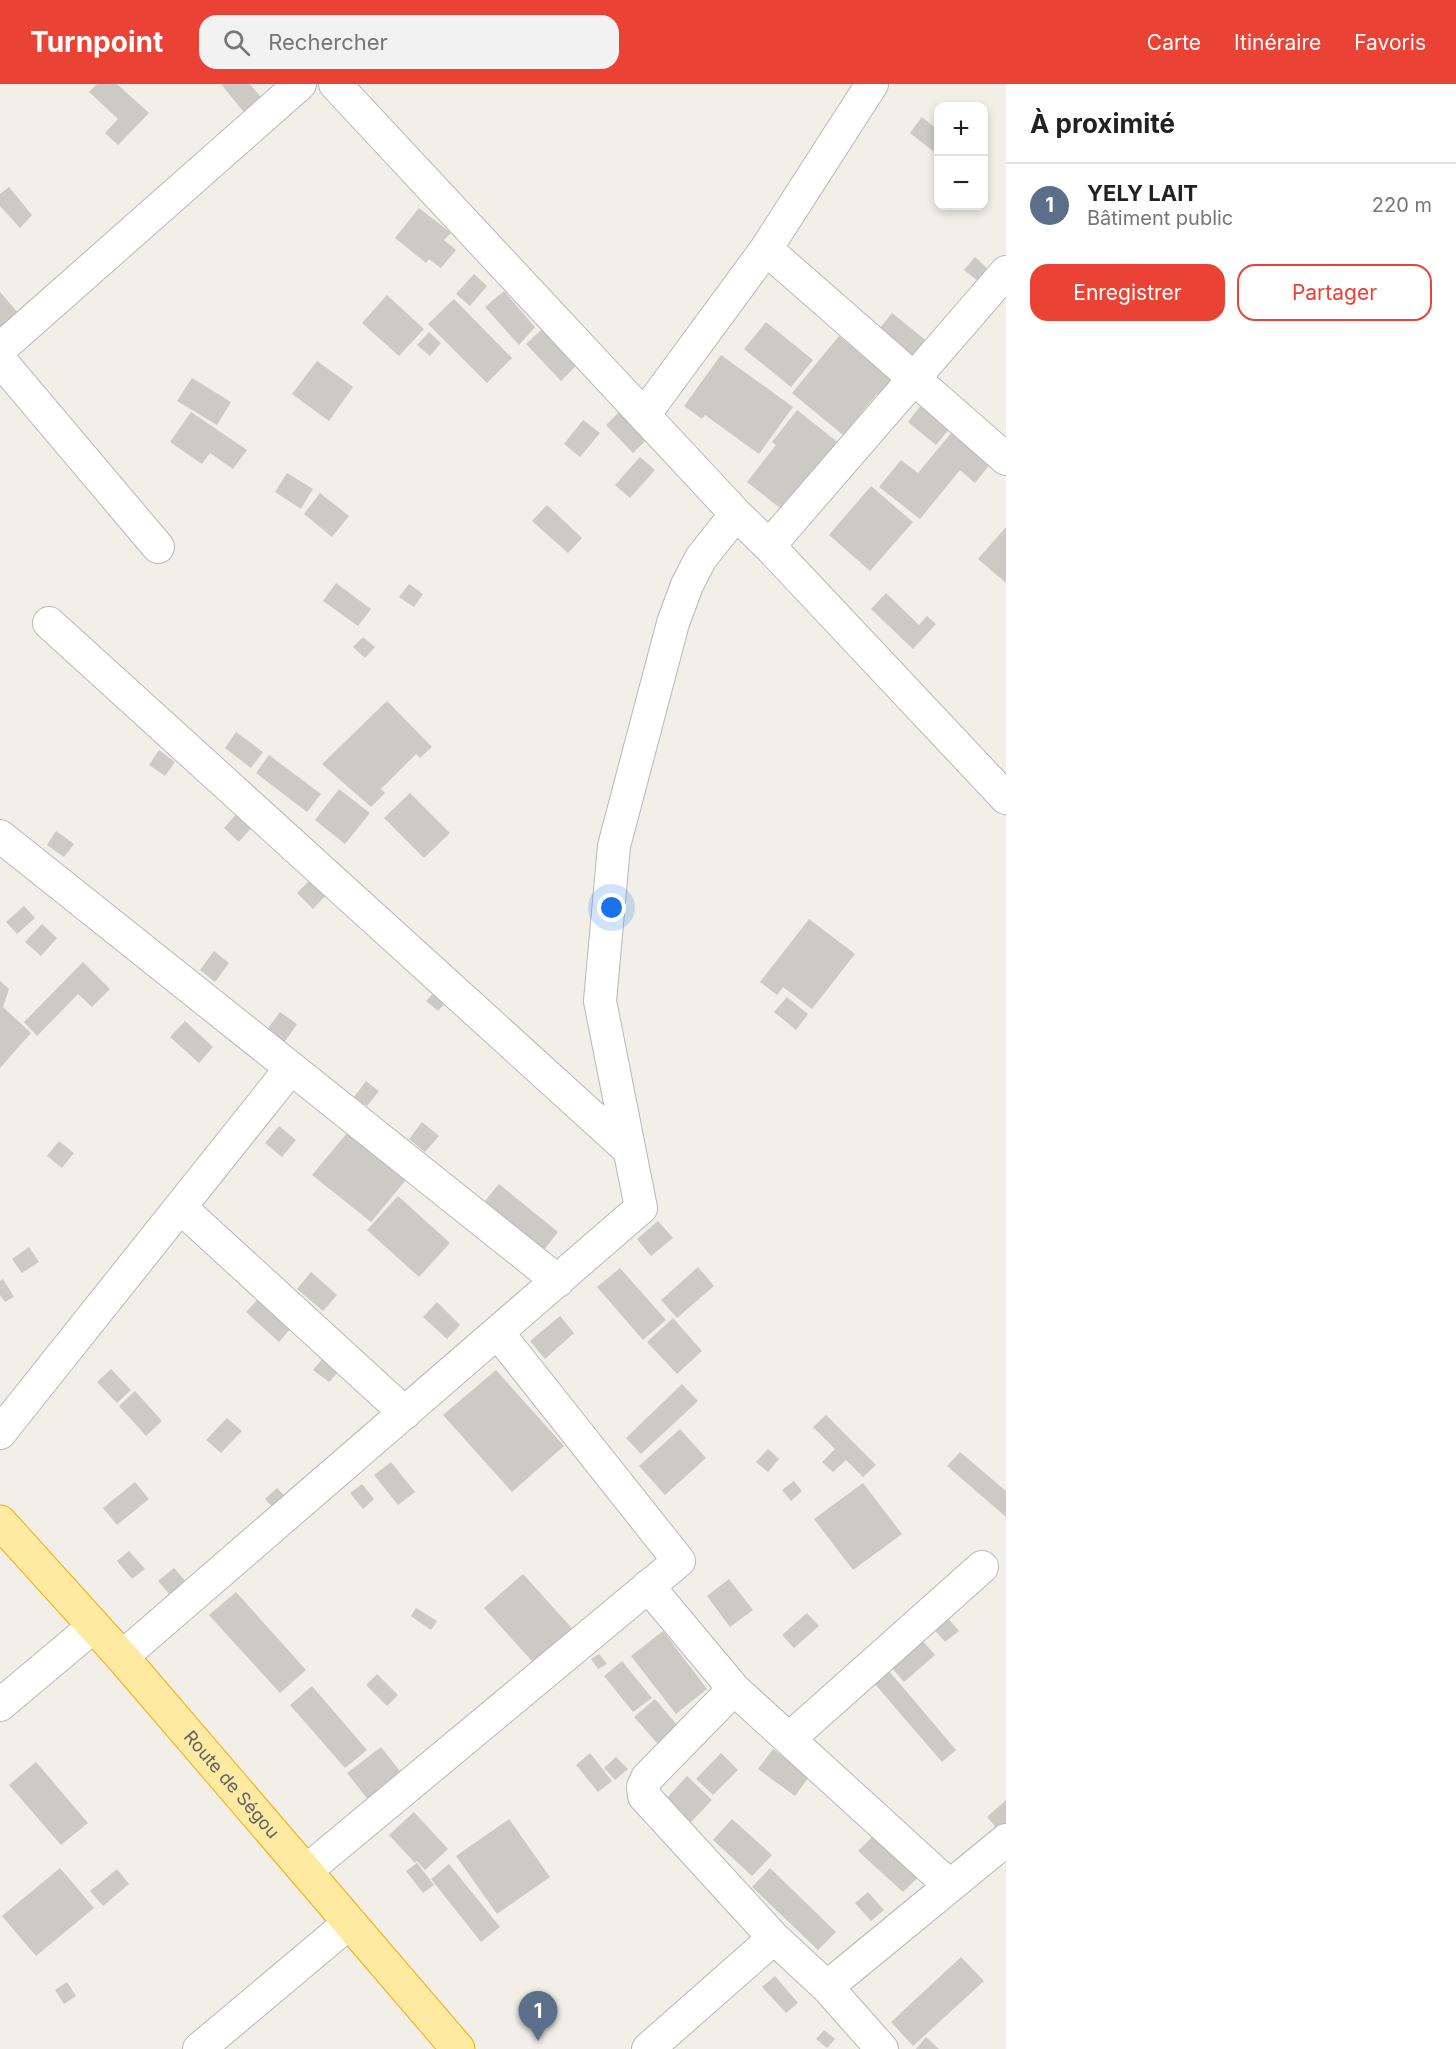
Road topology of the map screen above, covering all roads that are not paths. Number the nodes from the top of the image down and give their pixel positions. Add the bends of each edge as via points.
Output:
1 (300, 84) edge
2 (335, 84) edge
3 (872, 84) edge
4 (766, 249) junction
5 (1006, 272) edge
6 (0, 349) edge
7 (0, 360) edge
8 (914, 378) junction
9 (644, 415) junction
10 (1006, 459) edge
11 (736, 514) junction
12 (769, 546) junction
13 (158, 547) dead end
14 (49, 623) dead end
15 (1006, 798) edge
16 (0, 836) edge
17 (291, 1068) junction
18 (629, 1150) junction
19 (180, 1207) junction
20 (558, 1281) junction
21 (498, 1333) junction
22 (405, 1413) junction
23 (0, 1433) edge
24 (0, 1522) edge
25 (982, 1567) dead end
26 (648, 1586) junction
27 (94, 1626) junction
28 (122, 1657) junction
29 (734, 1689) junction
30 (0, 1705) edge
31 (789, 1739) junction
32 (1006, 1840) edge
33 (306, 1872) junction
34 (950, 1886) junction
35 (349, 1923) junction
36 (774, 1938) junction
37 (827, 1987) junction
38 (199, 2049) edge
39 (458, 2049) edge
40 (648, 2049) edge
41 (882, 2049) edge

1 - 6 street
2 - 9 street
3 - 4 street
4 - 8 street
4 - 9 street
5 - 8 street
7 - 13 street
8 - 10 street
8 - 12 street
9 - 11 street
11 - 12 street
11 - 18 street via 702,558 673,623 614,846 600,1001
12 - 15 street
14 - 18 street
16 - 17 street
17 - 19 street
17 - 20 street
18 - 20 street via 641,1208
19 - 22 street
19 - 23 street
20 - 21 street
21 - 22 street
21 - 26 street via 679,1561
22 - 28 street
24 - 27 highway, Route de Ségou
25 - 31 street
26 - 29 street
26 - 33 street
27 - 28 highway, Route de Ségou
27 - 30 street
28 - 33 highway, Route de Ségou
29 - 31 street
29 - 36 street via 647,1778 644,1796
31 - 34 street
32 - 34 street
33 - 35 highway, Route de Ségou
34 - 37 street
35 - 38 street
35 - 39 highway, Route de Ségou
36 - 37 street
36 - 40 street
37 - 41 street

